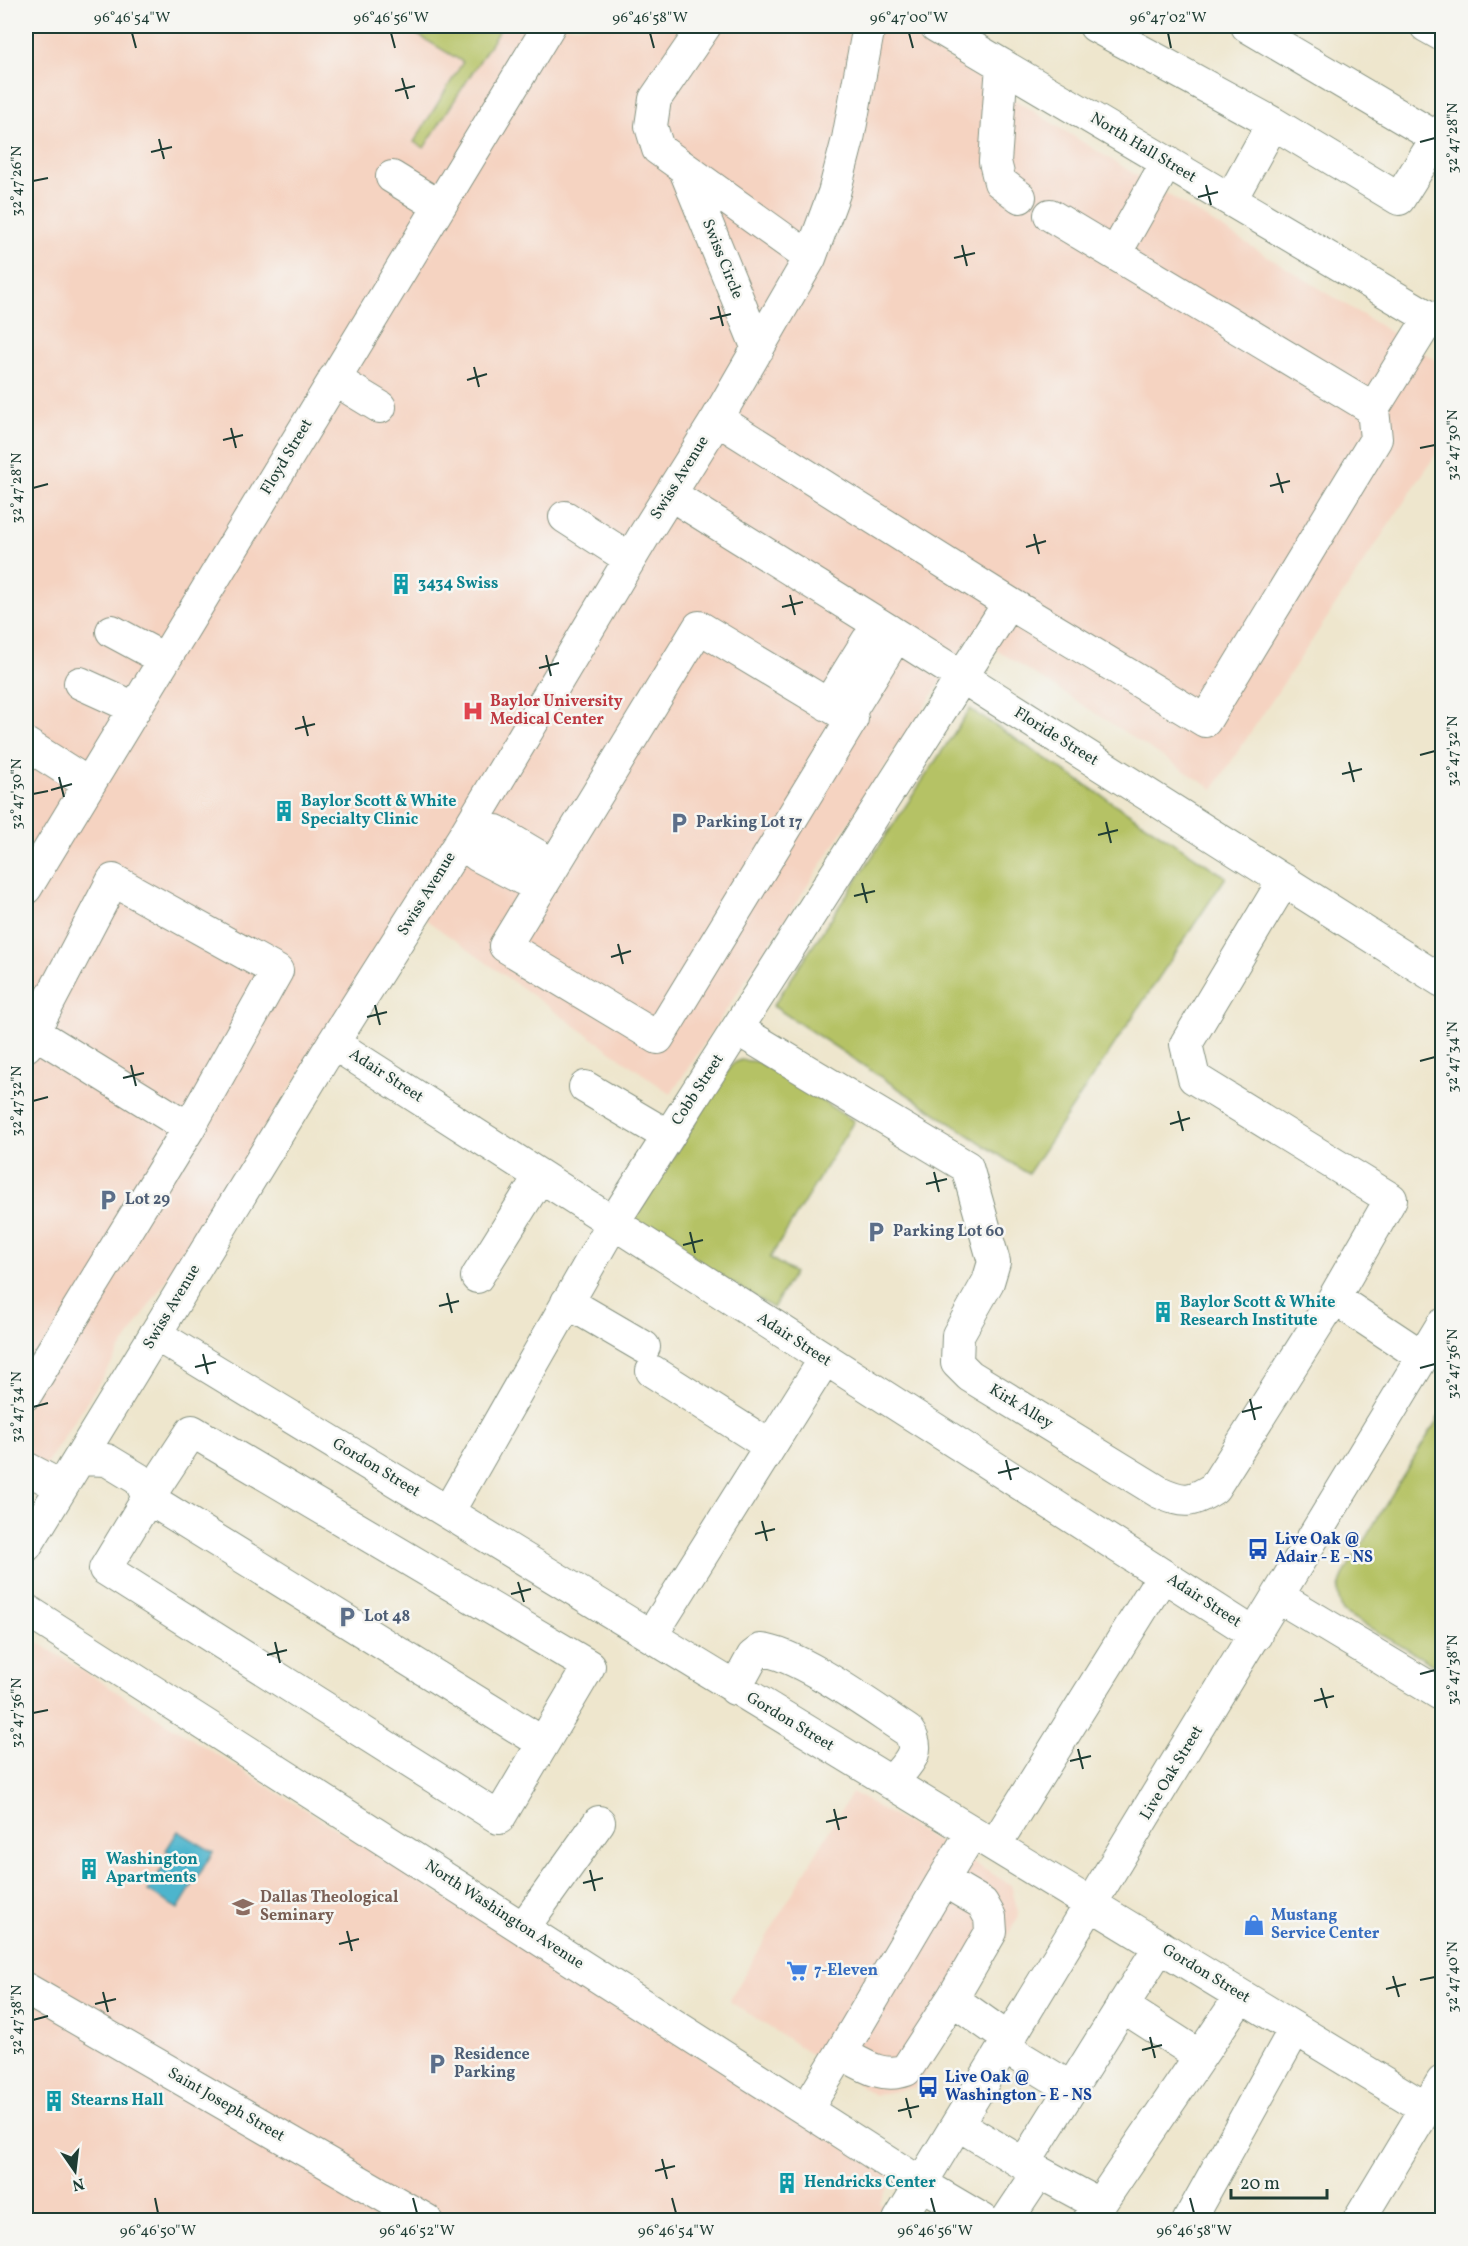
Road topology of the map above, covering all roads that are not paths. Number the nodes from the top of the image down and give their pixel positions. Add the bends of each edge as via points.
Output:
1 (549, 26) edge
2 (705, 26) edge
3 (869, 26) edge
4 (936, 26) edge
5 (1095, 26) edge
6 (1247, 26) edge
7 (1426, 26) edge
8 (1443, 34) edge
9 (1002, 65) junction
10 (1273, 123) junction
11 (1440, 134) edge
12 (1167, 162) junction
13 (685, 170) junction
14 (392, 177) dead end
15 (1020, 197) dead end
16 (1231, 200) junction
17 (439, 206) junction
18 (1050, 215) dead end
19 (1115, 254) junction
20 (810, 258) junction
21 (1436, 321) edge
22 (758, 349) junction
23 (334, 379) junction
24 (380, 407) dead end
25 (1373, 409) junction
26 (717, 419) junction
27 (670, 494) junction
28 (565, 517) dead end
29 (630, 559) junction
30 (1009, 603) junction
31 (888, 630) junction
32 (112, 631) dead end
33 (164, 659) junction
34 (962, 677) junction
35 (80, 683) dead end
36 (135, 708) junction
37 (838, 710) junction
38 (26, 744) edge
39 (89, 784) junction
40 (466, 833) junction
41 (547, 876) junction
42 (1284, 880) junction
43 (26, 888) edge
44 (1443, 981) edge
45 (737, 1029) junction
46 (28, 1031) edge
47 (333, 1043) junction
48 (585, 1088) dead end
49 (189, 1128) junction
50 (668, 1136) junction
51 (540, 1176) junction
52 (613, 1223) junction
53 (477, 1277) dead end
54 (1334, 1298) junction
55 (567, 1302) junction
56 (1443, 1325) edge
57 (155, 1334) junction
58 (1423, 1357) junction
59 (825, 1359) junction
60 (26, 1394) edge
61 (770, 1446) junction
62 (80, 1459) junction
63 (26, 1468) edge
64 (62, 1487) junction
65 (148, 1498) junction
66 (448, 1512) junction
67 (26, 1546) edge
68 (1163, 1575) junction
69 (1279, 1597) junction
70 (26, 1610) edge
71 (1256, 1635) junction
72 (651, 1636) junction
73 (735, 1689) junction
74 (1443, 1695) edge
75 (543, 1743) junction
76 (891, 1783) junction
77 (599, 1822) dead end
78 (983, 1838) junction
79 (944, 1880) junction
80 (1092, 1904) junction
81 (524, 1928) junction
82 (1160, 1946) junction
83 (26, 1989) edge
84 (1241, 1996) junction
85 (952, 2000) junction
86 (1122, 2006) junction
87 (1295, 2029) junction
88 (1008, 2044) junction
89 (841, 2053) junction
90 (1200, 2056) junction
91 (1443, 2082) edge
92 (1071, 2088) junction
93 (807, 2109) junction
94 (1427, 2109) junction
95 (959, 2125) junction
96 (1031, 2168) junction
97 (922, 2184) junction
98 (1094, 2213) edge
99 (426, 2220) edge
100 (899, 2220) edge
101 (983, 2220) edge
102 (1007, 2220) edge
103 (1189, 2220) edge
104 (1359, 2220) edge

1 - 17 street, Floyd Street
2 - 13 street, Swiss Circle via 656,99 651,126 658,149
3 - 20 street, Swiss Avenue via 845,150
4 - 9 street, North Hall Street
5 - 10 street
6 - 11 street
7 - 8 street
9 - 12 street, North Hall Street
9 - 15 street via 995,162 1000,182
10 - 11 street via 1399,200
10 - 16 street
12 - 16 street, North Hall Street
12 - 19 street
13 - 20 street, Swiss Circle
13 - 22 street, Swiss Circle
14 - 17 street
16 - 21 street, North Hall Street
17 - 23 street, Floyd Street
18 - 19 street
19 - 25 street
20 - 22 street, Swiss Avenue
21 - 25 street
22 - 26 street, Swiss Avenue
23 - 24 street
23 - 33 street, Floyd Street
25 - 30 street via 1376,439 1205,721
26 - 27 street, Swiss Avenue
26 - 30 street
27 - 29 street, Swiss Avenue
27 - 31 street, Floride Street
28 - 29 street
29 - 40 street, Swiss Avenue
30 - 34 street, Cobb Street
31 - 34 street, Floride Street
31 - 37 street via 868,640
32 - 33 street
33 - 36 street, Floyd Street
34 - 42 street, Floride Street
34 - 45 street, Cobb Street
35 - 36 street
36 - 39 street, Floyd Street
37 - 41 street via 699,627
37 - 41 street via 852,719 657,1038 505,946
38 - 39 street
39 - 43 street, Floyd Street
40 - 41 street via 496,831 543,859
40 - 47 street, Swiss Avenue
42 - 44 street, Floride Street
42 - 54 street via 1186,1044 1194,1078 1391,1199
45 - 50 street, Cobb Street
45 - 54 street, Kirk Alley via 967,1167 994,1262 988,1282 958,1335 957,1363 969,1376 1159,1492 1180,1501 1197,1499 1214,1488
46 - 49 street
46 - 49 street via 113,880 277,971
47 - 51 street, Adair Street
47 - 57 street, Swiss Avenue
48 - 50 street
49 - 60 street
50 - 52 street, Cobb Street
51 - 52 street, Adair Street
51 - 53 street
52 - 55 street, Cobb Street
52 - 59 street, Adair Street
54 - 58 street
55 - 61 street
55 - 66 street, Cobb Street
56 - 58 street, Live Oak Street
57 - 62 street, Swiss Avenue
57 - 66 street, Gordon Street
58 - 69 street, Live Oak Street
59 - 61 street
59 - 68 street, Adair Street
61 - 72 street
62 - 64 street, Swiss Avenue
62 - 65 street via 96,1479 130,1499
63 - 64 street
64 - 67 street, Swiss Avenue
65 - 75 street
65 - 75 street via 192,1431 589,1666
65 - 75 street via 105,1569 499,1818
66 - 72 street, Gordon Street
68 - 71 street, Adair Street
68 - 78 street
69 - 71 street, Live Oak Street
69 - 74 street
70 - 81 street, North Washington Avenue
71 - 80 street, Live Oak Street
72 - 73 street, Gordon Street
73 - 76 street, Gordon Street
73 - 76 street via 753,1656 761,1650 774,1651 803,1665 908,1731 915,1741 915,1753
76 - 78 street, Gordon Street
77 - 81 street
78 - 79 street
78 - 80 street, Gordon Street
79 - 85 street via 982,1903 990,1917 991,1932
79 - 89 street
80 - 82 street, Gordon Street
80 - 88 street, Live Oak Street
81 - 93 street, North Washington Avenue
82 - 84 street, Gordon Street
82 - 86 street
83 - 99 street, Saint Joseph Street
84 - 87 street, Gordon Street
84 - 90 street
85 - 88 street
85 - 89 street via 906,2070 880,2073
86 - 90 street
86 - 92 street
87 - 94 street, Gordon Street
87 - 103 street
88 - 92 street
88 - 95 street, Live Oak Street
89 - 93 street
90 - 98 street
91 - 94 street
92 - 96 street
93 - 97 street, North Washington Avenue
94 - 104 street
95 - 96 street
95 - 97 street, Live Oak Street
96 - 98 street
96 - 102 street
97 - 100 street, Live Oak Street
97 - 101 street, North Washington Avenue

